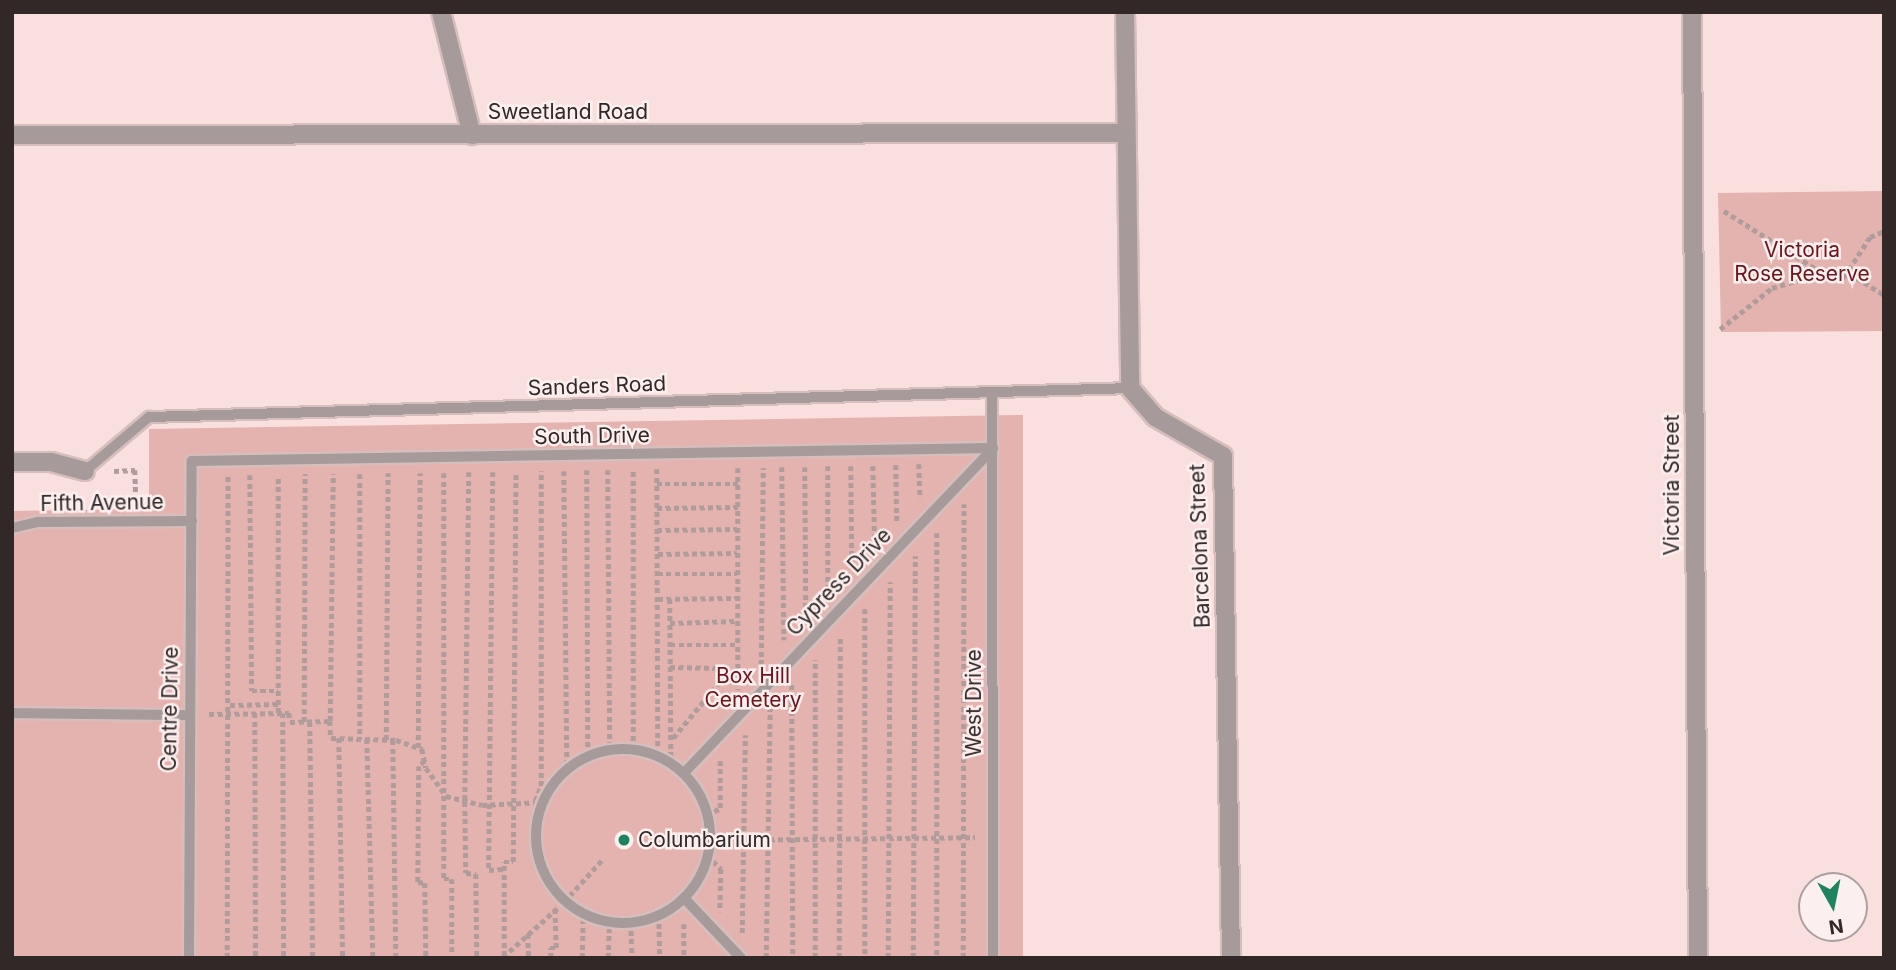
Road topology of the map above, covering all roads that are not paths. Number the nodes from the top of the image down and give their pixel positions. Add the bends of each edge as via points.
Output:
1 (441, 12) edge
2 (1125, 12) edge
3 (1692, 12) edge
4 (1124, 134) junction
5 (12, 135) edge
6 (472, 135) junction
7 (1130, 388) junction
8 (992, 394) junction
9 (993, 448) junction
10 (192, 461) joint
11 (12, 462) edge
12 (85, 471) joint
13 (192, 521) junction
14 (12, 528) edge
15 (12, 713) edge
16 (188, 715) junction
17 (684, 774) junction
18 (684, 898) junction
19 (189, 958) edge
20 (741, 958) edge
21 (993, 958) edge
22 (1231, 958) edge
23 (1698, 958) edge

1 - 6 street
2 - 4 street
3 - 23 street, Victoria Street
4 - 6 street, Sweetland Road
4 - 7 street
5 - 6 street, Sweetland Road
7 - 8 lane, Sanders Road
7 - 22 street, Barcelona Street via 1155,417 1223,456
8 - 9 lane, West Drive
8 - 12 lane, Sanders Road via 149,417
9 - 10 lane, South Drive
9 - 17 lane, Cypress Drive
9 - 21 lane, West Drive
10 - 13 lane, Centre Drive
11 - 12 street via 51,462
13 - 14 lane, Fifth Avenue via 39,522
13 - 16 lane, Centre Drive
15 - 16 lane
16 - 19 lane, Centre Drive
17 - 18 lane via 701,796 710,840 700,876
17 - 18 lane via 658,756 633,749 588,757 567,770 539,801 536,845 560,906 608,922 631,922 660,915
18 - 20 lane

